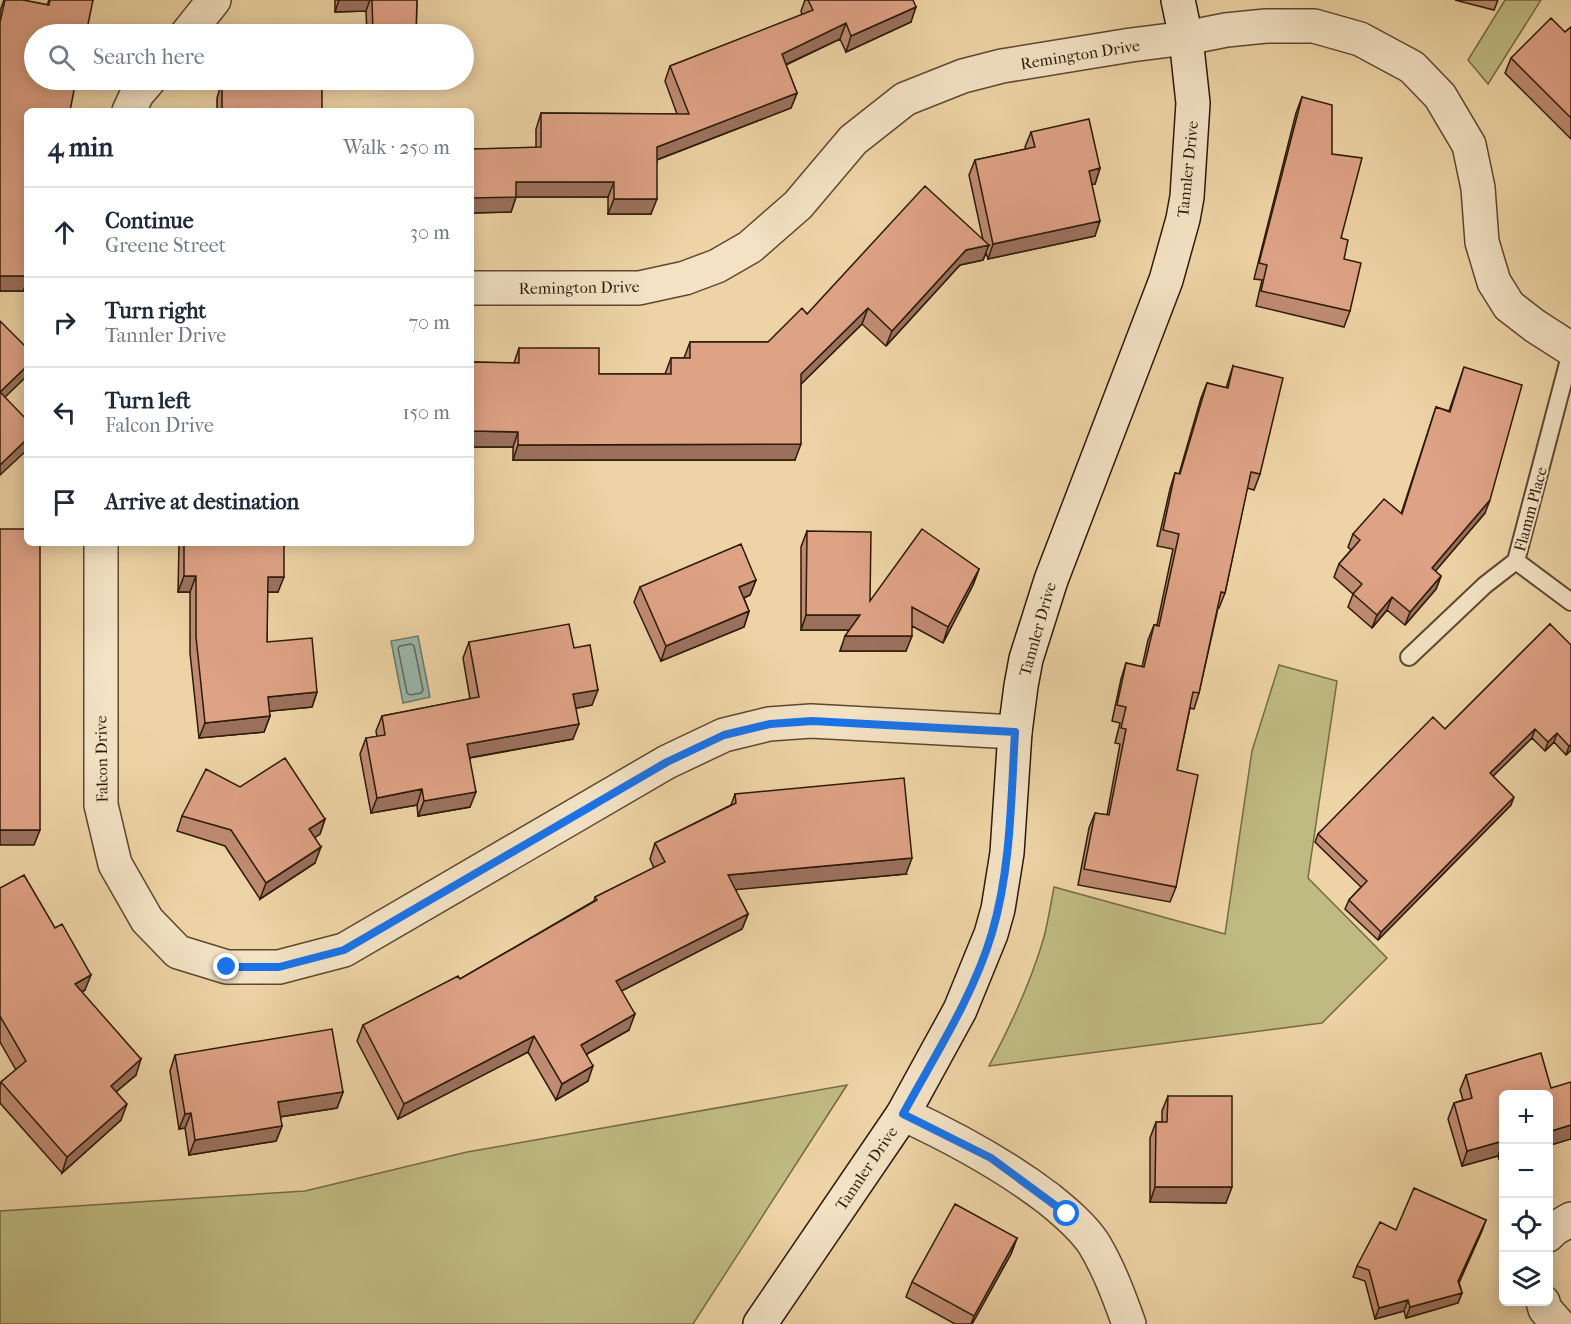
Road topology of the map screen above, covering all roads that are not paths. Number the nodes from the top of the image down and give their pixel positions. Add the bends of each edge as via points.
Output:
1 (214, 0) edge
2 (1178, 0) edge
3 (195, 24) edge
4 (1186, 38) junction
5 (140, 90) edge
6 (130, 108) edge
7 (474, 288) edge
8 (1571, 350) edge
9 (101, 546) edge
10 (1516, 561) junction
11 (1571, 602) edge
12 (1409, 657) dead end
13 (1015, 732) junction
14 (903, 1114) junction
15 (1571, 1220) edge
16 (1553, 1230) edge
17 (1544, 1306) edge
18 (760, 1324) edge
19 (1129, 1324) edge
20 (1558, 1324) edge

1 - 3 street
2 - 4 street, Tannler Drive
4 - 7 street, Remington Drive via 1002,66 963,76 905,99 853,140 798,206 750,247 685,278 639,288
4 - 8 street, Remington Drive via 1266,26 1314,26 1360,39 1412,67 1440,96 1469,145 1478,188 1482,242 1494,282 1509,306
4 - 13 street, Tannler Drive via 1193,103 1187,197 1178,238 1166,280 1040,613 1024,668
5 - 6 street
8 - 10 lane, Flamm Place
9 - 13 street, Falcon Drive via 100,805 115,864 147,920 178,952 227,967 279,967 344,950 667,762 724,735 770,724 812,721
10 - 11 lane
10 - 12 lane, Flamm Place
13 - 14 street, Tannler Drive via 1007,853 991,934 960,1010
14 - 18 street, Tannler Drive
14 - 19 street via 991,1158 1067,1214 1093,1243 1116,1286
15 - 16 street
17 - 20 street

